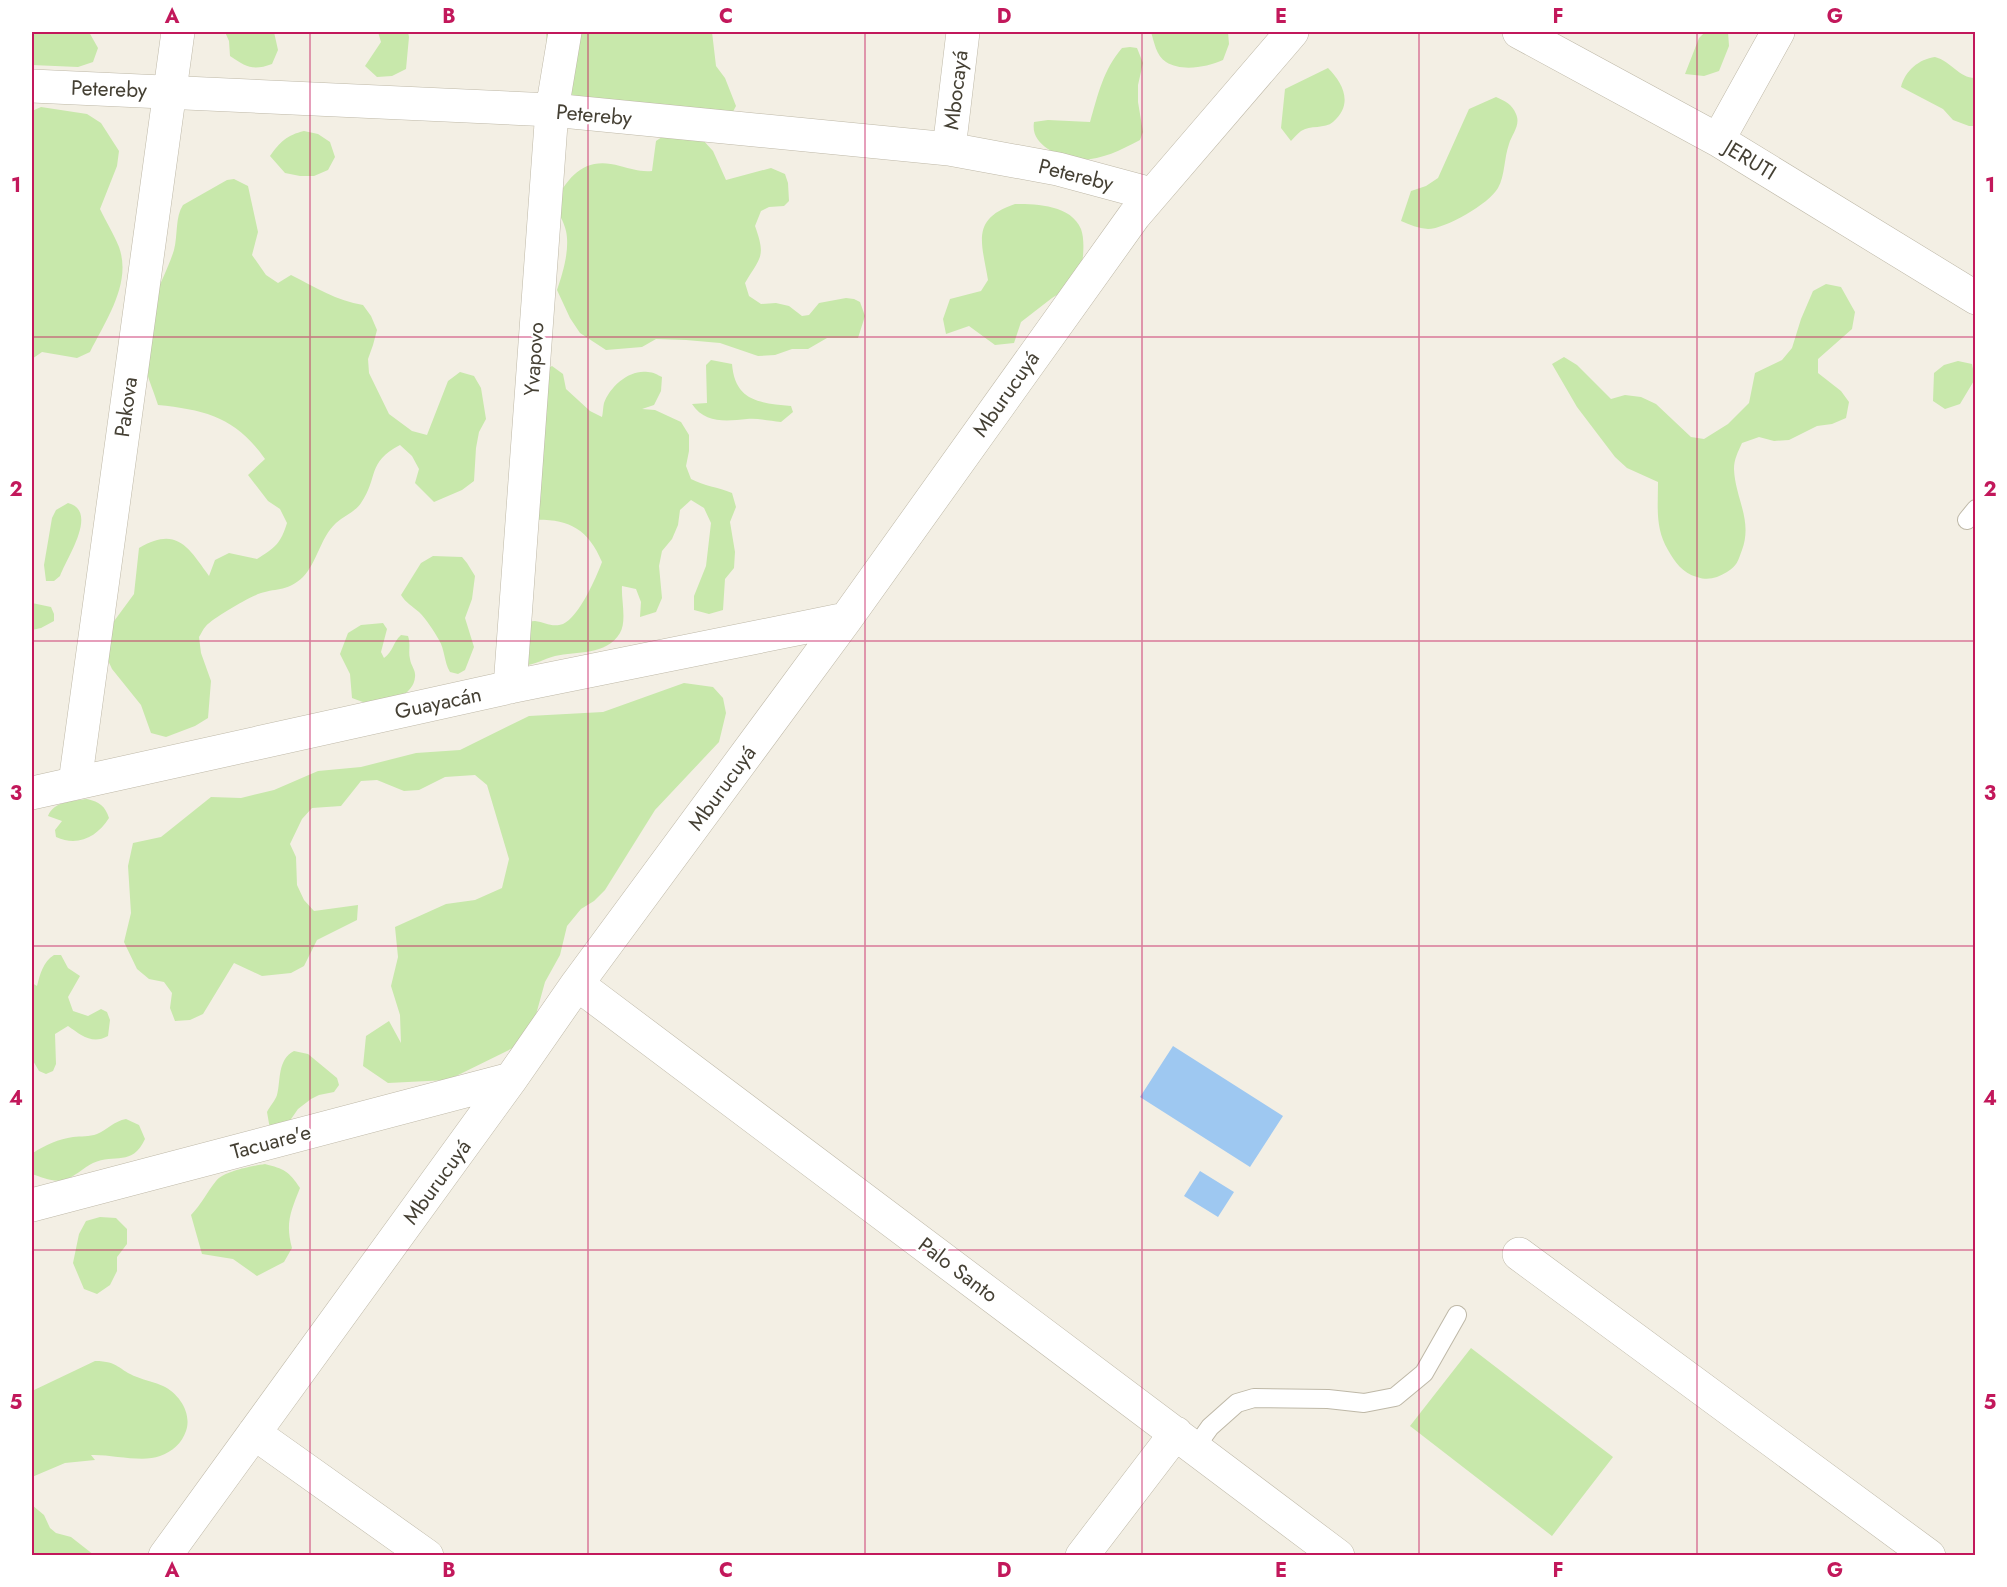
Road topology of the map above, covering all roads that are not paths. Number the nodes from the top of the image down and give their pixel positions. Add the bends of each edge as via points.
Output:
1 (178, 32) edge
2 (565, 32) edge
3 (963, 32) edge
4 (1292, 32) edge
5 (1519, 32) edge
6 (1778, 32) edge
7 (32, 86) edge
8 (168, 91) junction
9 (552, 110) junction
10 (1718, 140) junction
11 (949, 149) junction
12 (1151, 194) junction
13 (1976, 298) edge
14 (846, 619) junction
15 (510, 687) junction
16 (75, 783) junction
17 (32, 793) edge
18 (577, 984) junction
19 (511, 1079) junction
20 (32, 1204) edge
21 (1519, 1254) dead end
22 (1457, 1314) dead end
23 (254, 1432) junction
24 (1186, 1440) junction
25 (165, 1556) edge
26 (427, 1556) edge
27 (1082, 1556) edge
28 (1338, 1556) edge
29 (1929, 1556) edge

1 - 8 street, Pakova
2 - 9 street, Yvapovo
3 - 11 street, Mbocayá
4 - 12 street, Mburucuyá
5 - 10 street, JERUTI
6 - 10 street
7 - 8 street, Petereby
8 - 9 street, Petereby
8 - 16 street, Pakova
9 - 11 street, Petereby
9 - 15 street, Yvapovo
10 - 13 street, JERUTI
11 - 12 street, Petereby via 1058,169
12 - 14 street, Mburucuyá
14 - 15 street, Guayacán
14 - 18 street, Mburucuyá
15 - 16 street, Guayacán
16 - 17 street, Guayacán
18 - 19 street, Mburucuyá
18 - 24 street, Palo Santo
19 - 20 street, Tacuare'e
19 - 23 street, Mburucuyá
21 - 29 street
22 - 24 lane via 1424,1373 1395,1397 1364,1403 1254,1398 1237,1403 1210,1427
23 - 25 street, Mburucuyá
23 - 26 street
24 - 27 street
24 - 28 street, Palo Santo

